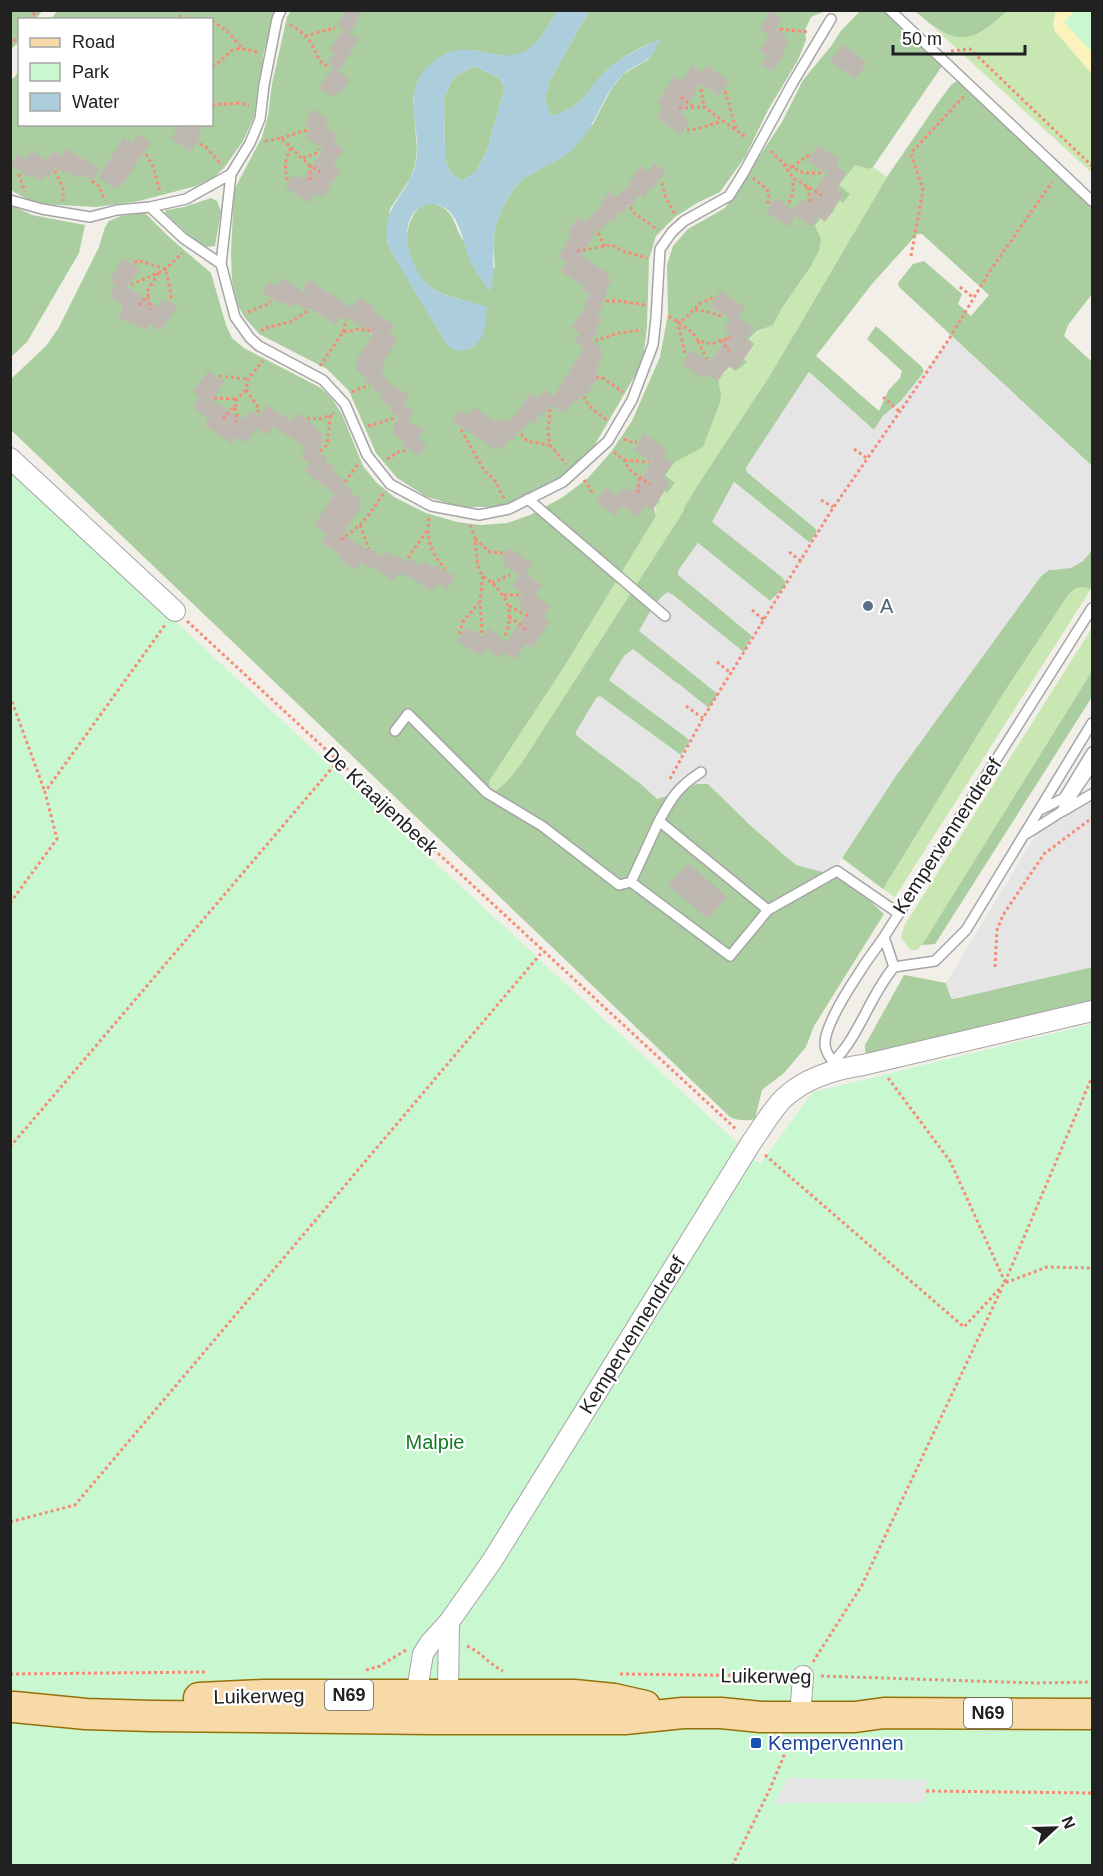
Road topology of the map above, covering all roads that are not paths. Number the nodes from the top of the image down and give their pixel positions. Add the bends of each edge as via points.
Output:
1 (890, 10) edge
2 (279, 15) edge
3 (831, 19) dead end
4 (231, 174) junction
5 (10, 200) edge
6 (1092, 201) edge
7 (150, 207) junction
8 (221, 264) junction
9 (10, 458) edge
10 (528, 499) junction
11 (1092, 608) edge
12 (175, 610) road end
13 (664, 616) dead end
14 (1092, 723) edge
15 (395, 731) dead end
16 (1092, 752) edge
17 (1092, 766) edge
18 (701, 772) dead end
19 (1092, 794) edge
20 (1039, 810) junction
21 (1061, 812) junction
22 (659, 821) junction
23 (1023, 836) junction
24 (631, 882) junction
25 (768, 910) junction
26 (898, 913) junction
27 (884, 937) junction
28 (894, 967) junction
29 (1092, 1011) edge
30 (835, 1065) junction
31 (439, 1643) junction
32 (448, 1694) junction
33 (12, 1707) edge
34 (424, 1707) junction
35 (682, 1713) junction
36 (1092, 1714) edge

1 - 6 lane
2 - 4 lane via 260,119
3 - 10 lane via 729,196 682,224 660,249 653,345 632,400 616,427 604,444 563,482
4 - 7 lane via 186,199
4 - 8 lane
5 - 7 lane via 90,216
7 - 8 lane
8 - 10 lane via 235,317 250,338 323,380 342,401 365,451 390,484 429,505 479,515 509,509
9 - 12 street
10 - 13 lane
11 - 26 lane, Kempervennendreef
14 - 20 lane
15 - 24 lane via 408,714 487,793 542,826 619,885
16 - 20 lane via 1064,798
17 - 21 lane
18 - 22 lane via 682,784
19 - 21 lane
20 - 23 lane
21 - 23 lane
22 - 24 lane
22 - 25 lane
23 - 28 lane via 966,930 935,961
24 - 25 lane via 730,956
25 - 26 lane via 837,871
26 - 27 lane, Kempervennendreef
27 - 28 lane
27 - 30 lane, Kempervennendreef via 828,1029 824,1043
28 - 30 lane
29 - 30 street, Kempervennendreef via 863,1065
30 - 31 street, Kempervennendreef via 784,1098 752,1143
31 - 32 street
31 - 34 street, Kempervennendreef via 423,1653
32 - 34 main road, Luikerweg / N69
32 - 35 main road, Luikerweg / N69 via 574,1695
33 - 34 main road, Luikerweg / N69 via 140,1716
34 - 35 main road, Luikerweg / N69 via 626,1719
35 - 36 main road, Luikerweg / N69 via 761,1717 802,1698 855,1717 884,1713

